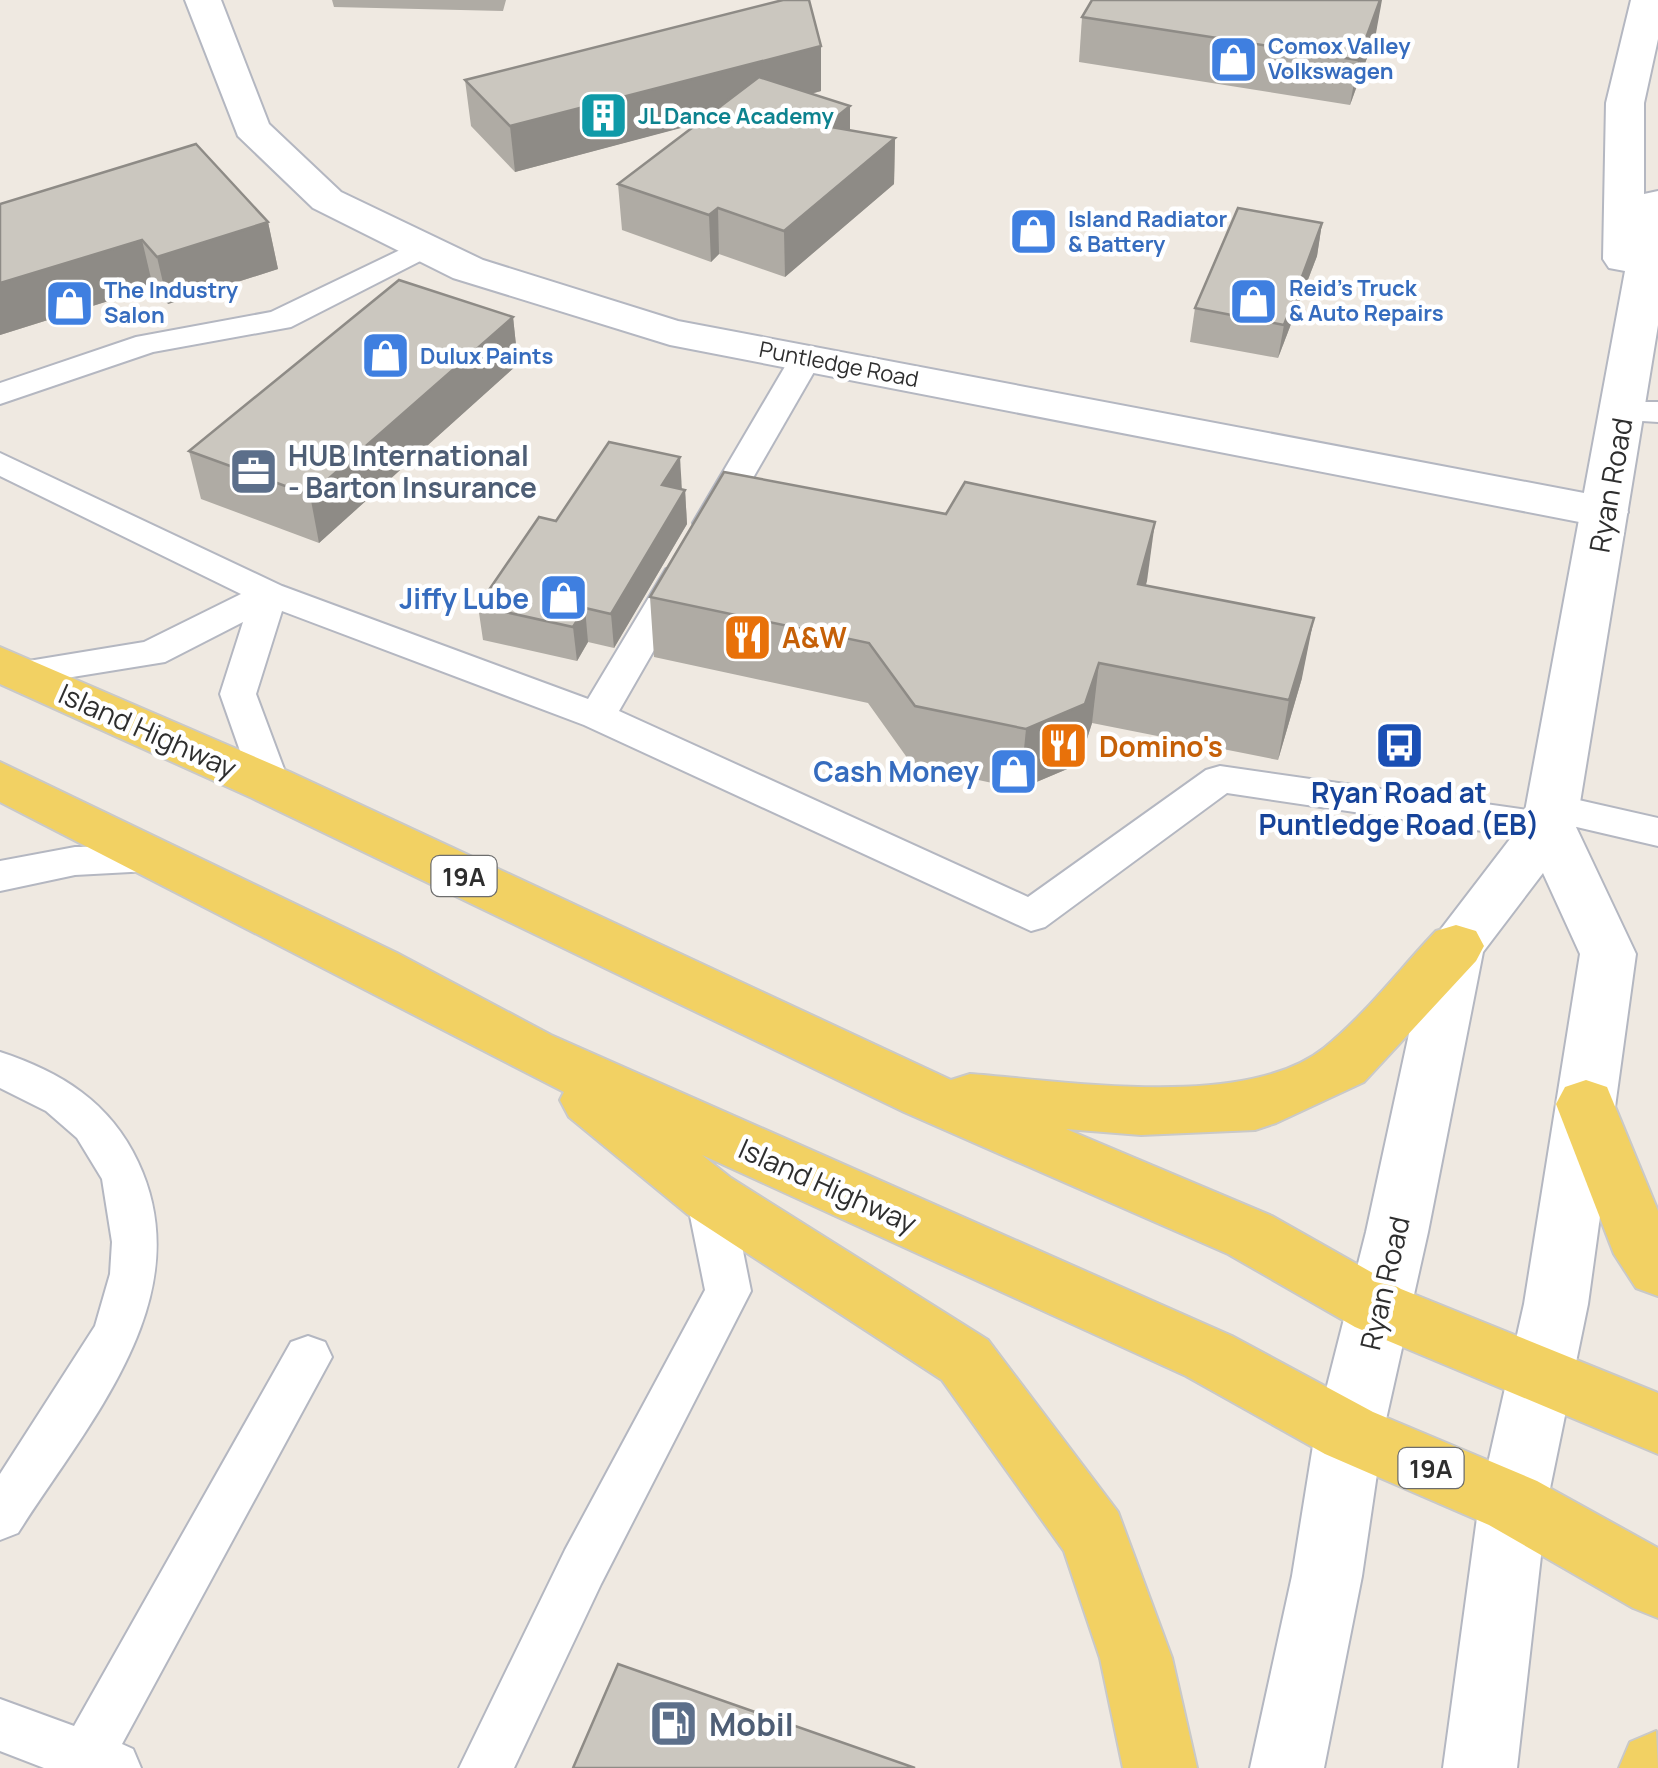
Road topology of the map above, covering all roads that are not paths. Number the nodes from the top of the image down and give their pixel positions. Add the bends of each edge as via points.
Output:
1 (203, 0) edge
2 (1649, 0) edge
3 (1658, 203) edge
4 (424, 248) junction
5 (806, 358) junction
6 (0, 394) edge
7 (1640, 412) edge
8 (0, 463) edge
9 (1606, 512) junction
10 (270, 594) junction
11 (11, 669) edge
12 (597, 716) junction
13 (0, 780) edge
14 (272, 785) junction
15 (1551, 817) junction
16 (1658, 832) edge
17 (154, 860) junction
18 (0, 876) edge
19 (1456, 946) junction
20 (530, 1051) junction
21 (0, 1069) edge
22 (924, 1095) junction
23 (1586, 1104) junction
24 (709, 1196) junction
25 (1658, 1269) edge
26 (1378, 1308) junction
27 (308, 1357) dead end
28 (1542, 1375) junction
29 (1658, 1424) edge
30 (1349, 1433) junction
31 (1513, 1503) junction
32 (0, 1517) edge
33 (1658, 1585) edge
34 (0, 1725) edge
35 (100, 1762) edge
36 (486, 1768) edge
37 (1160, 1768) edge
38 (1287, 1768) edge
39 (1480, 1768) edge

1 - 4 main road, Puntledge Road via 252,128 327,200
2 - 7 main road via 1625,103
3 - 7 main road, Ryan Road
4 - 5 main road, Puntledge Road via 468,269 670,332
4 - 6 lane via 280,320 147,344
5 - 9 main road, Puntledge Road
5 - 12 lane
7 - 9 main road, Ryan Road
8 - 10 lane
9 - 15 main road, Ryan Road
10 - 11 lane via 152,653
10 - 12 lane
10 - 14 lane via 238,694
11 - 14 main road, Island Highway / 19A
12 - 15 lane via 1031,916 1220,779
13 - 17 main road, Island Highway / 19A
14 - 22 main road, Island Highway / 19A
15 - 16 lane
15 - 19 main road, Ryan Road
15 - 23 main road via 1608,954
17 - 18 lane via 75,861
17 - 20 main road, Island Highway / 19A
19 - 22 main road via 1343,1066 1255,1106 1140,1111
19 - 26 main road, Ryan Road
20 - 24 main road
20 - 30 main road, Island Highway / 19A via 1209,1356
21 - 32 lane via 70,1105 95,1129 132,1201 135,1242 132,1284 116,1332
22 - 26 main road, Island Highway / 19A via 1250,1235
23 - 25 main road via 1636,1234
23 - 28 main road
24 - 36 lane via 728,1291
24 - 37 main road via 965,1360 1094,1535 1136,1658
26 - 28 main road, Island Highway / 19A
26 - 30 main road, Ryan Road
27 - 35 lane
28 - 29 main road, Island Highway / 19A
28 - 31 main road
30 - 31 main road, Island Highway / 19A
30 - 38 main road, Ryan Road
31 - 33 main road, Island Highway / 19A
31 - 39 main road
34 - 35 lane

